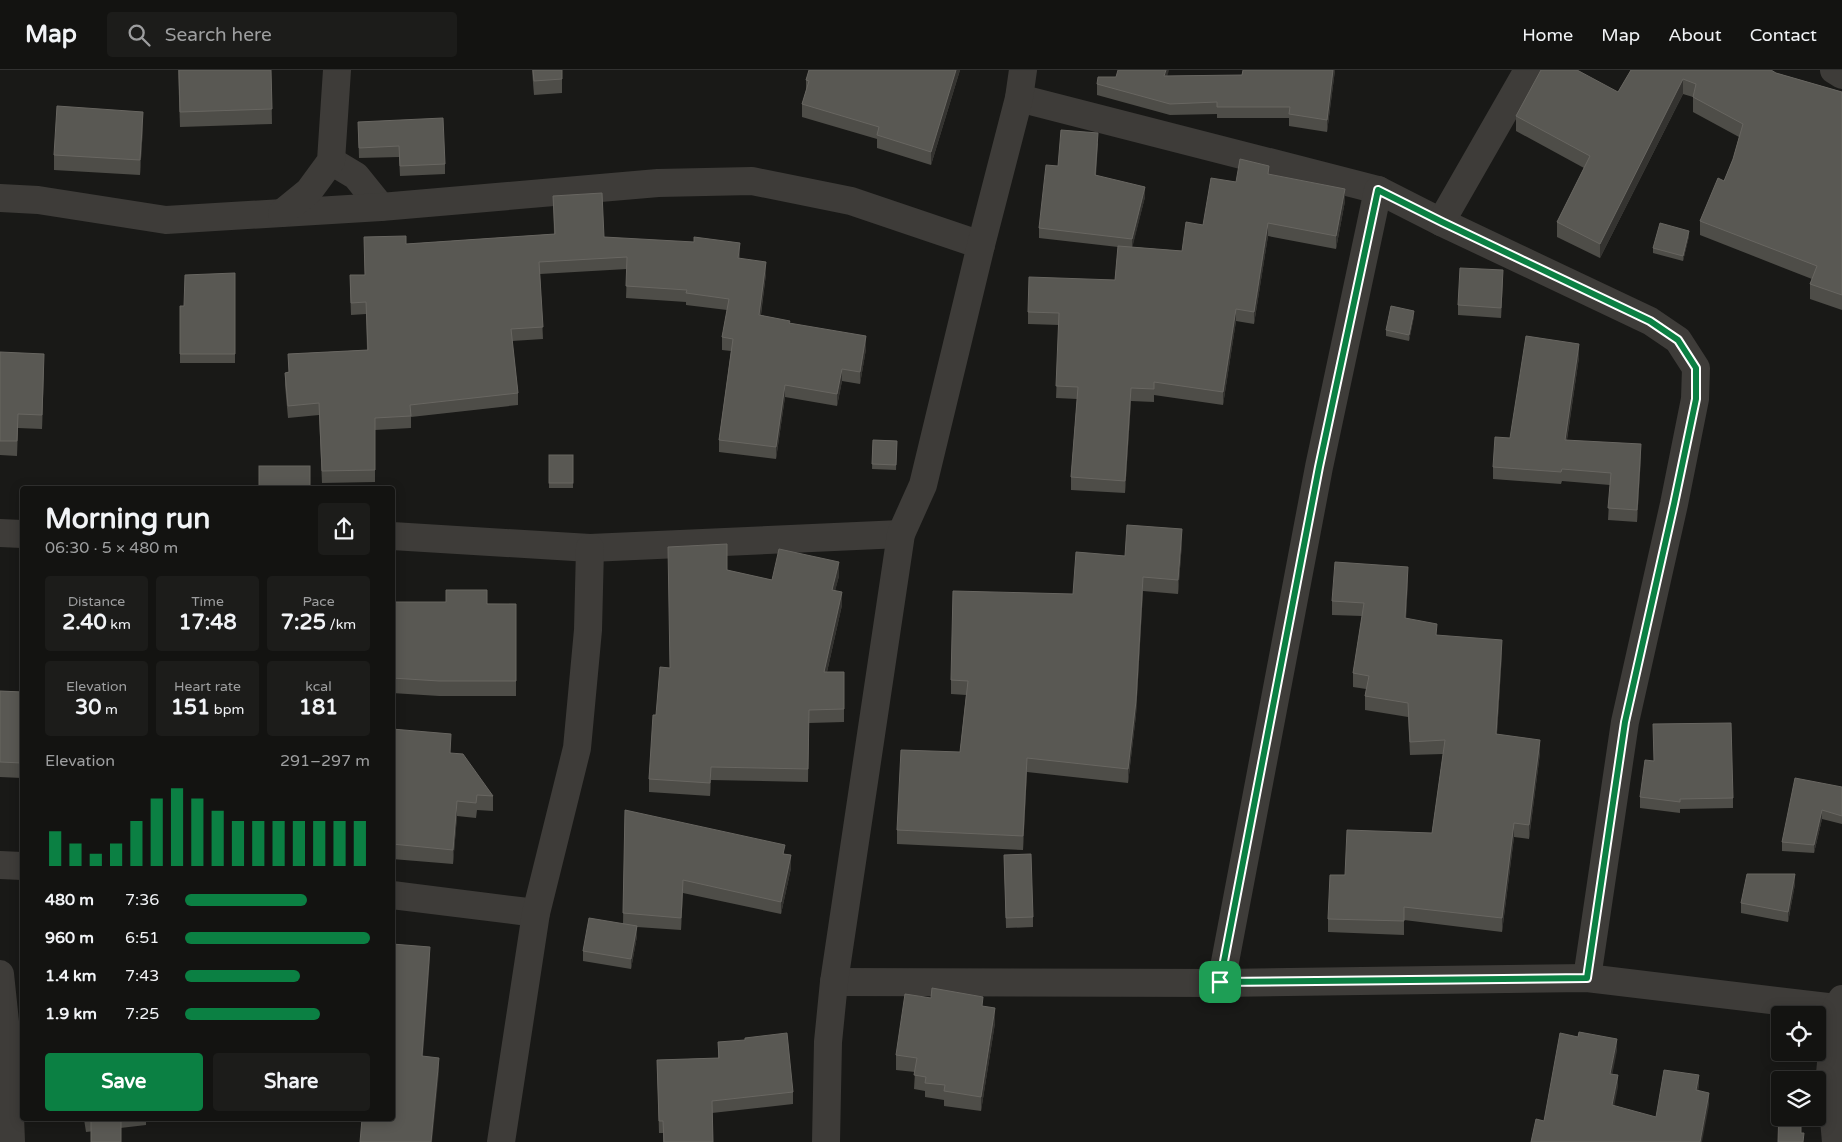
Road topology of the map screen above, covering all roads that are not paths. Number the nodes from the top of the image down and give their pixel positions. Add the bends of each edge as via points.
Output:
1 (337, 70) edge
2 (1023, 70) edge
3 (1528, 70) edge
4 (1834, 70) edge
5 (1842, 75) edge
6 (1019, 98) junction
7 (332, 161) junction
8 (1378, 190) junction
9 (0, 198) edge
10 (381, 207) junction
11 (282, 213) junction
12 (1442, 222) junction
13 (981, 245) junction
14 (0, 533) edge
15 (20, 534) edge
16 (901, 534) junction
17 (395, 536) edge
18 (590, 548) junction
19 (0, 865) edge
20 (20, 866) edge
21 (395, 895) edge
22 (536, 913) junction
23 (0, 974) edge
24 (1587, 978) junction
25 (834, 982) junction
26 (1220, 982) junction
27 (1839, 1004) edge
28 (11, 1142) edge
29 (501, 1142) edge
30 (826, 1142) edge
31 (1836, 1142) edge

1 - 7 street
2 - 6 street
3 - 12 street
4 - 5 street
6 - 8 street
6 - 13 street
7 - 10 street via 356,176
7 - 11 street via 309,191
8 - 12 street
8 - 26 street via 1319,467
9 - 11 street via 38,200 166,220
10 - 11 street
10 - 13 street via 658,183 752,181 850,201
12 - 24 street via 1650,321 1678,340 1696,368 1696,399 1625,722
13 - 16 street via 923,485
14 - 15 street
16 - 18 street
16 - 25 street
17 - 18 street
18 - 22 street via 588,630 577,748
19 - 20 street
21 - 22 street
22 - 29 street
23 - 28 street via 7,1041
24 - 26 street
24 - 27 street
25 - 26 street
25 - 30 street via 828,1042
27 - 31 street via 1830,1074

